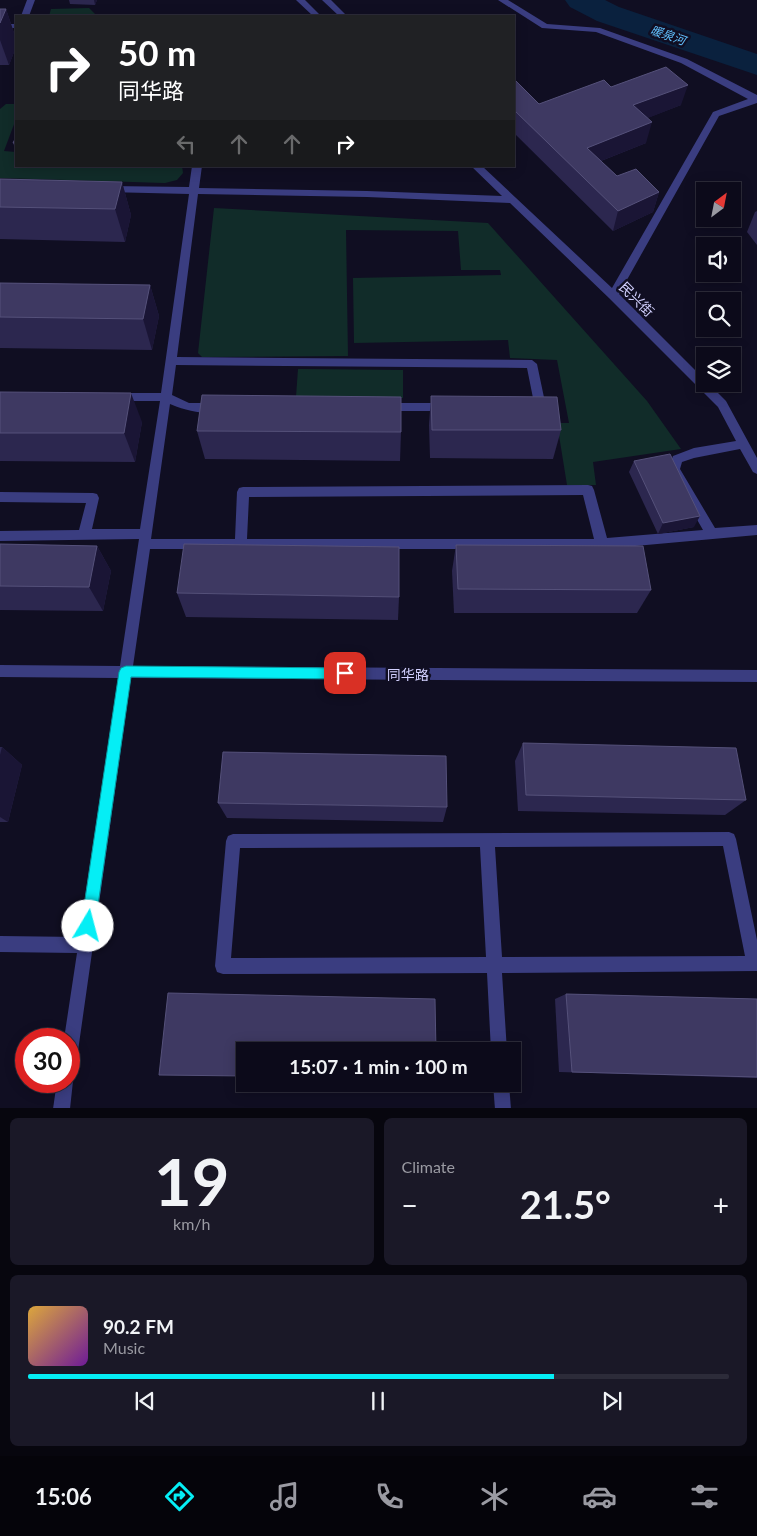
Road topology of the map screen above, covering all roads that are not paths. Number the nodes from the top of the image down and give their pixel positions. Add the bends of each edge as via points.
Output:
1 (31, 0) edge
2 (300, 0) edge
3 (326, 0) edge
4 (502, 0) edge
5 (25, 15) edge
6 (316, 15) edge
7 (342, 15) edge
8 (0, 26) edge
9 (15, 26) edge
10 (756, 99) edge
11 (196, 167) edge
12 (477, 167) edge
13 (482, 167) edge
14 (96, 188) edge
15 (195, 192) junction
16 (512, 200) junction
17 (613, 295) junction
18 (171, 361) junction
19 (107, 397) edge
20 (166, 397) junction
21 (227, 407) edge
22 (374, 407) edge
23 (452, 407) edge
24 (521, 407) edge
25 (743, 444) junction
26 (757, 469) edge
27 (0, 497) edge
28 (757, 530) edge
29 (712, 534) junction
30 (0, 536) edge
31 (84, 536) junction
32 (145, 539) junction
33 (242, 544) junction
34 (602, 544) junction
35 (0, 671) edge
36 (126, 672) junction
37 (757, 676) edge
38 (487, 840) junction
39 (0, 944) edge
40 (85, 945) junction
41 (494, 965) junction
42 (73, 1028) edge
43 (498, 1042) edge
44 (502, 1092) edge
45 (63, 1093) edge
46 (61, 1108) edge
47 (503, 1108) edge

1 - 5 street
2 - 6 street
3 - 7 street
4 - 10 street via 545,26 597,30 684,61
8 - 9 street
10 - 17 street via 716,114
11 - 15 street
12 - 16 street, 民兴街
13 - 16 street
14 - 15 street
15 - 16 street
15 - 18 street
16 - 17 street, 民兴街
17 - 25 street, 民兴街 via 722,404
18 - 20 street
18 - 24 street via 532,364 540,407
19 - 20 street
20 - 21 street via 188,407
20 - 32 street
22 - 23 street
25 - 26 street, 民兴街
25 - 29 street via 677,459 674,469
27 - 31 street via 93,498
28 - 29 street
29 - 34 street
30 - 31 street
31 - 32 street
32 - 33 street
32 - 36 street
33 - 34 street
33 - 34 street via 243,492 588,490
35 - 36 street, 同华路
36 - 37 street, 同华路
36 - 40 street
38 - 41 street
38 - 41 street via 729,839 754,964
38 - 41 street via 233,841 224,966
39 - 40 street
40 - 42 street
41 - 43 street
44 - 47 street
45 - 46 street

